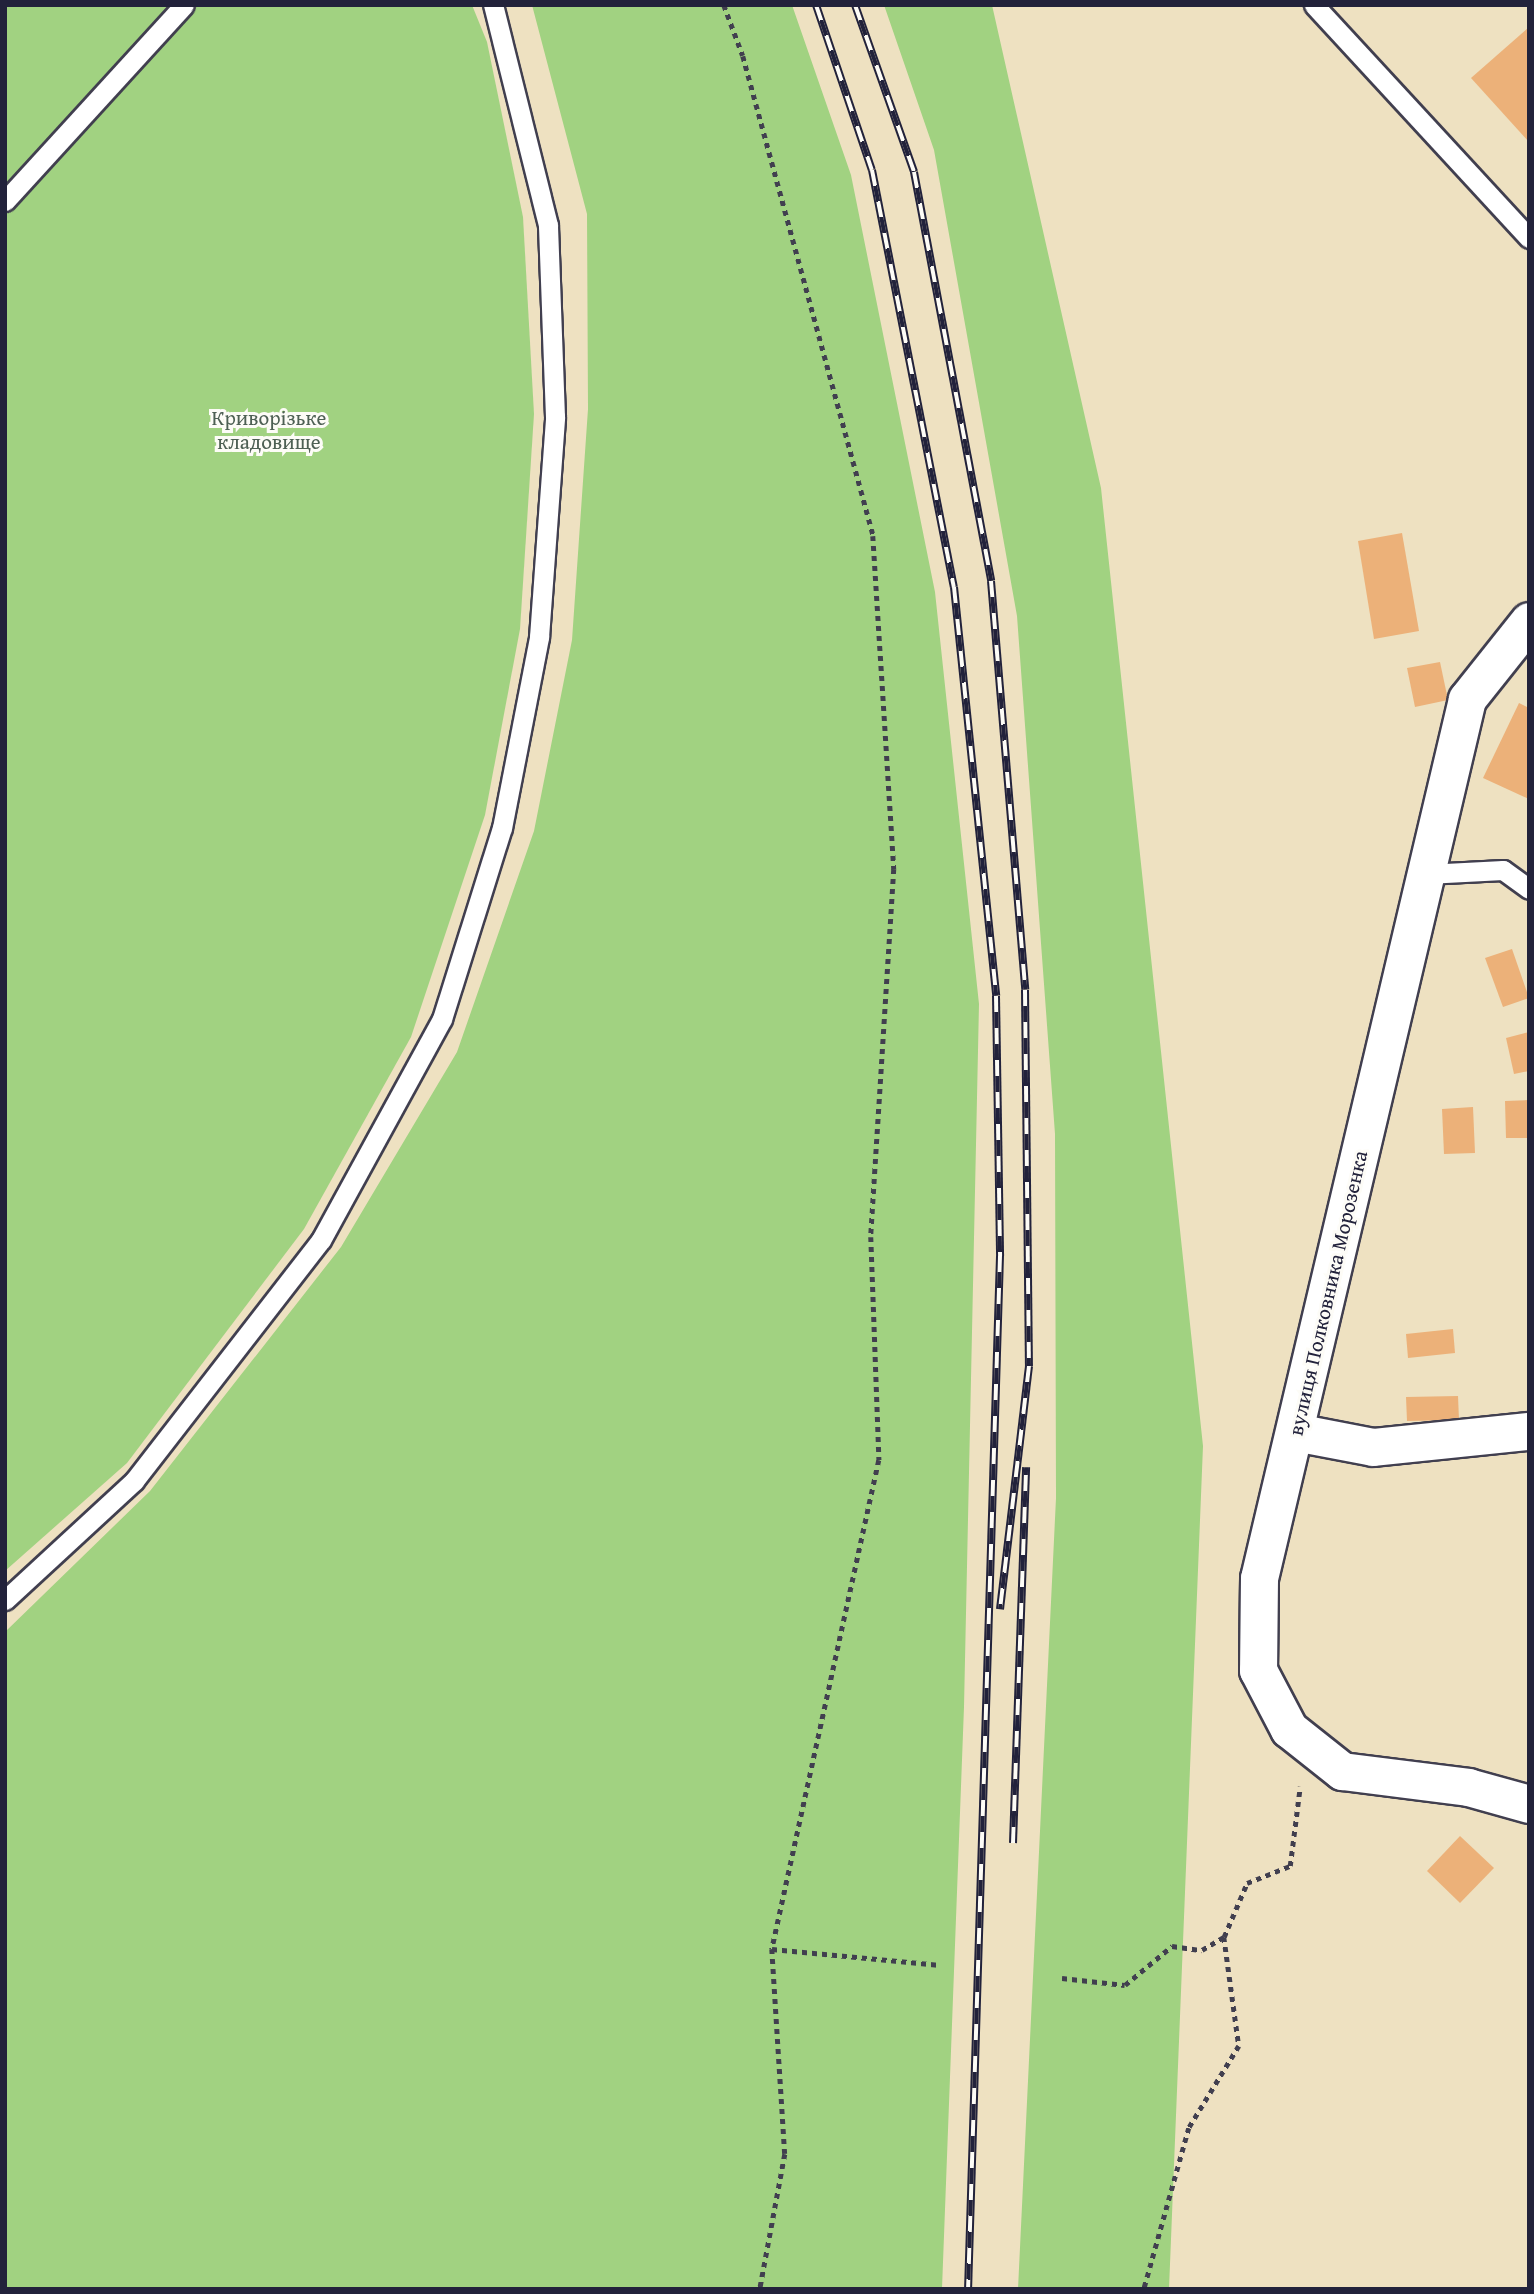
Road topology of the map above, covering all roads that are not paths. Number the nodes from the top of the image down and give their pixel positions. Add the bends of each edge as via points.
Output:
1 (184, 5) edge
2 (493, 5) edge
3 (1314, 5) edge
4 (5, 201) edge
5 (1529, 238) edge
6 (1529, 621) edge
7 (1426, 874) junction
8 (1529, 889) edge
9 (1529, 1431) edge
10 (1295, 1432) junction
11 (5, 1600) edge
12 (1529, 1804) edge

1 - 4 lane
2 - 11 lane via 507,40 548,225 555,417 540,637 502,828 442,1019 321,1240 134,1481
3 - 5 lane
6 - 7 street, вулиця Полковника Морозенка via 1467,699
7 - 8 lane via 1503,870
7 - 10 street, вулиця Полковника Морозенка
9 - 10 street via 1373,1447
10 - 12 street, вулиця Полковника Морозенка via 1259,1578 1258,1670 1289,1729 1342,1771 1468,1787

